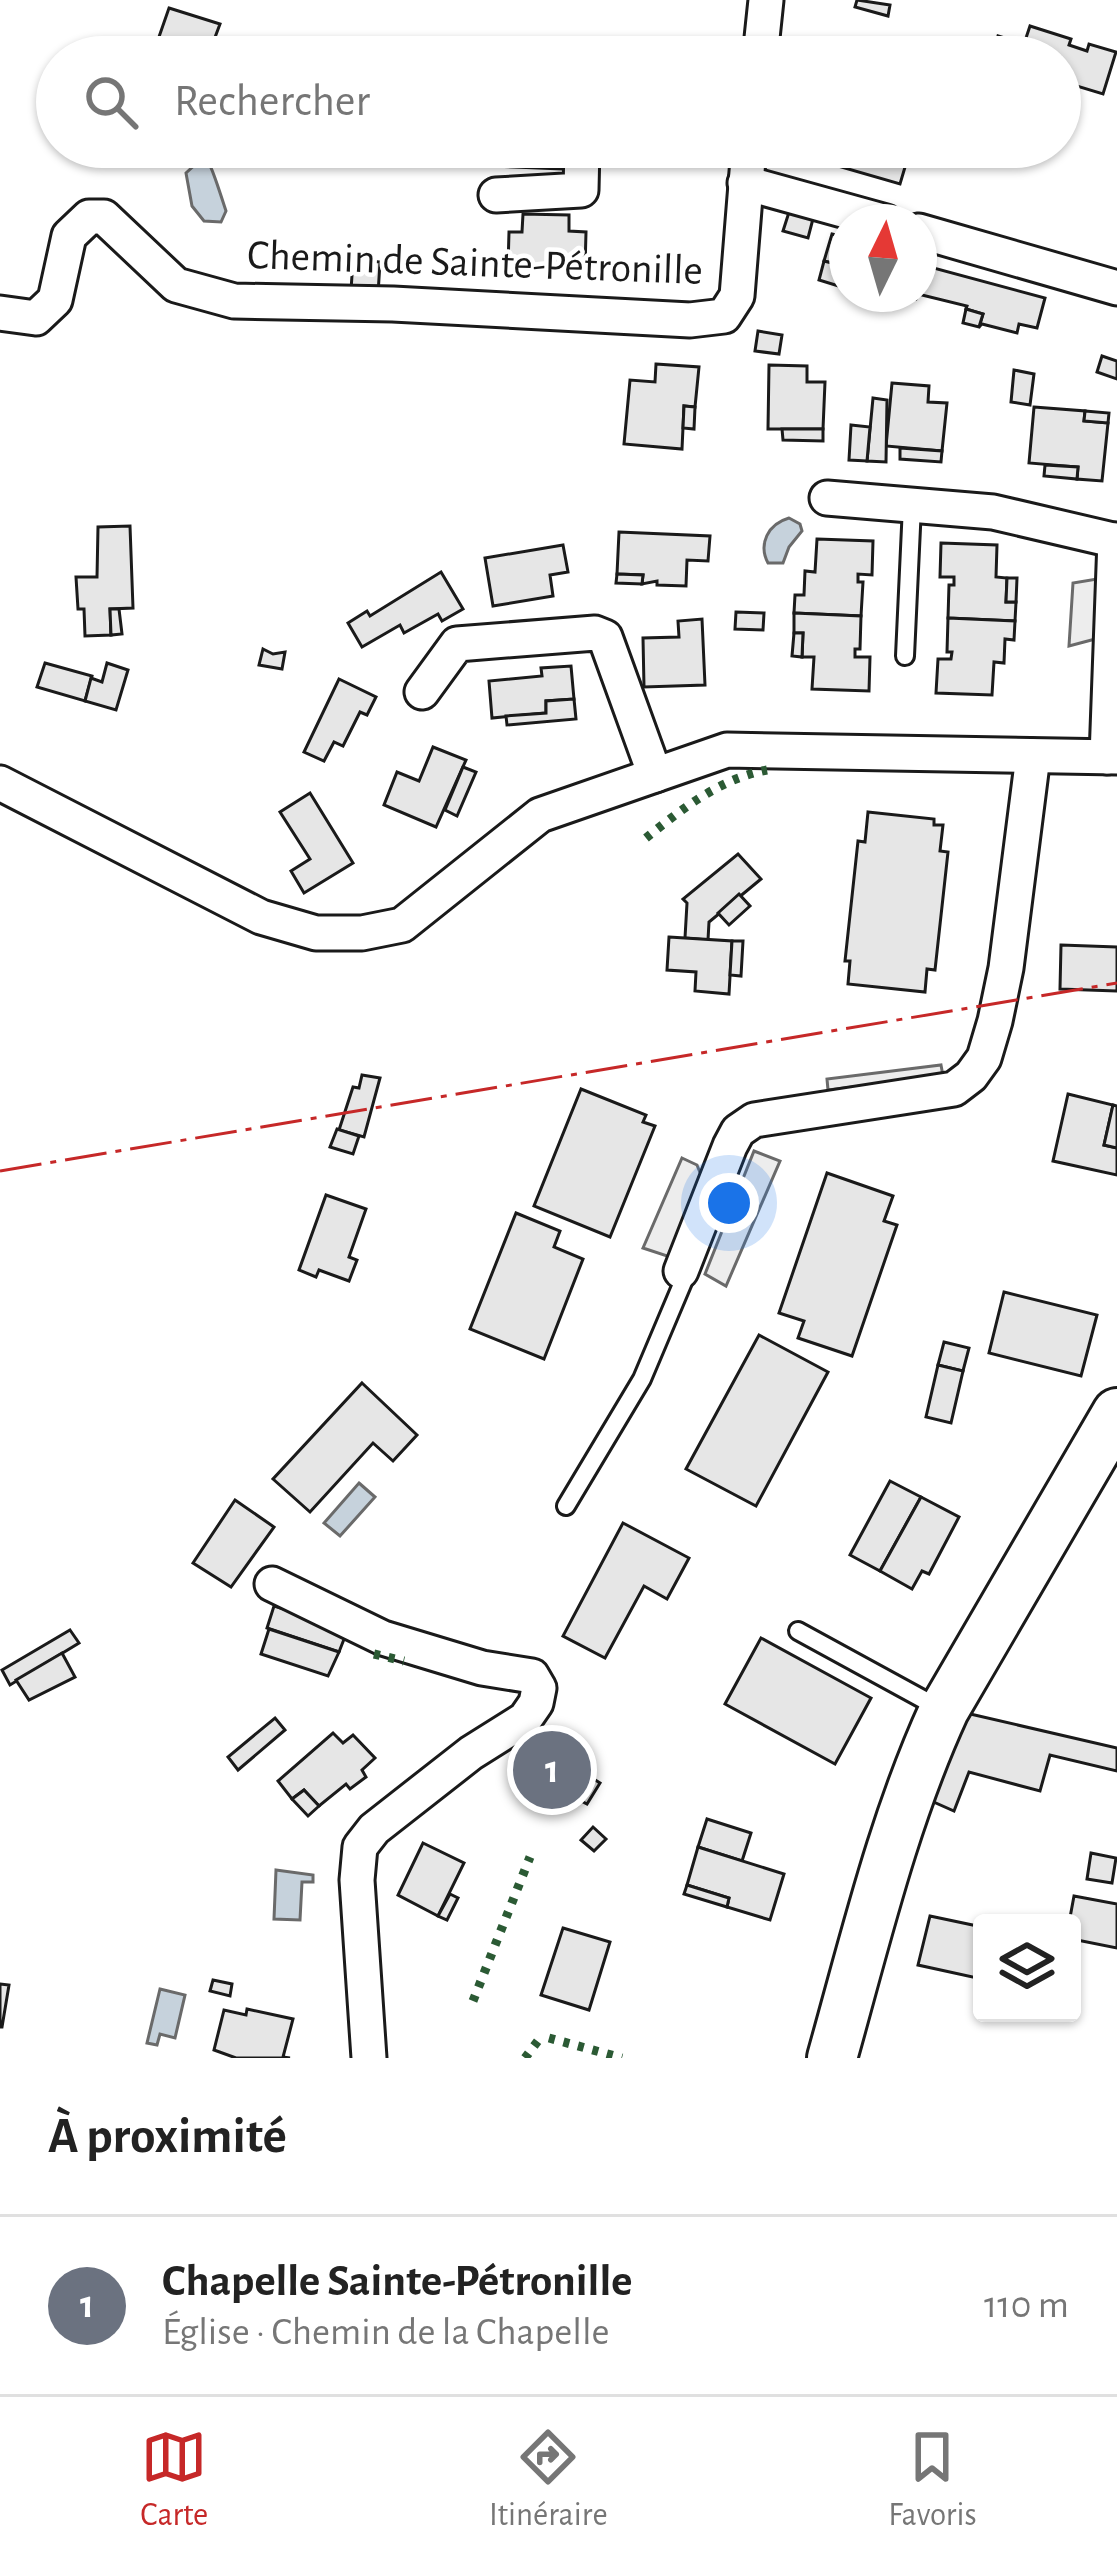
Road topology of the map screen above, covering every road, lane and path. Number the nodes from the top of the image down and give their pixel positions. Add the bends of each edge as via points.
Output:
1 (766, 0) edge
2 (762, 36) edge
3 (582, 168) edge
4 (747, 168) edge
5 (745, 183) junction
6 (496, 195) dead end
7 (829, 206) edge
8 (937, 236) edge
9 (1117, 288) edge
10 (0, 313) edge
11 (827, 498) dead end
12 (912, 506) junction
13 (1116, 540) edge
14 (905, 656) dead end
15 (422, 692) dead end
16 (1033, 756) junction
17 (1112, 757) edge
18 (655, 775) junction
19 (0, 783) edge
20 (681, 1271) joint
21 (1117, 1413) edge
22 (566, 1506) dead end
23 (272, 1585) dead end
24 (798, 1630) dead end
25 (944, 1710) junction
26 (369, 2058) edge
27 (832, 2058) edge

1 - 2 street
3 - 6 street via 581,190
4 - 5 street, Chemin de Sainte-Pétronille
5 - 7 street
5 - 10 street, Chemin de Sainte-Pétronille via 737,296 724,316 234,301 176,284 104,217 89,217 70,236 56,300 36,318
8 - 9 street
11 - 12 street
12 - 13 street via 993,512
12 - 14 lane
13 - 17 street
15 - 18 street via 457,644 595,633 605,637
16 - 17 street
16 - 18 street via 727,750
16 - 20 street via 1006,968 984,1058 955,1089 754,1120 738,1131
18 - 19 street via 540,815 402,925 339,933 261,917
20 - 22 lane via 642,1379
21 - 25 main road
23 - 26 street via 383,1638 532,1676 539,1688 525,1719 471,1753 360,1847
24 - 25 lane
25 - 27 main road via 905,1806

